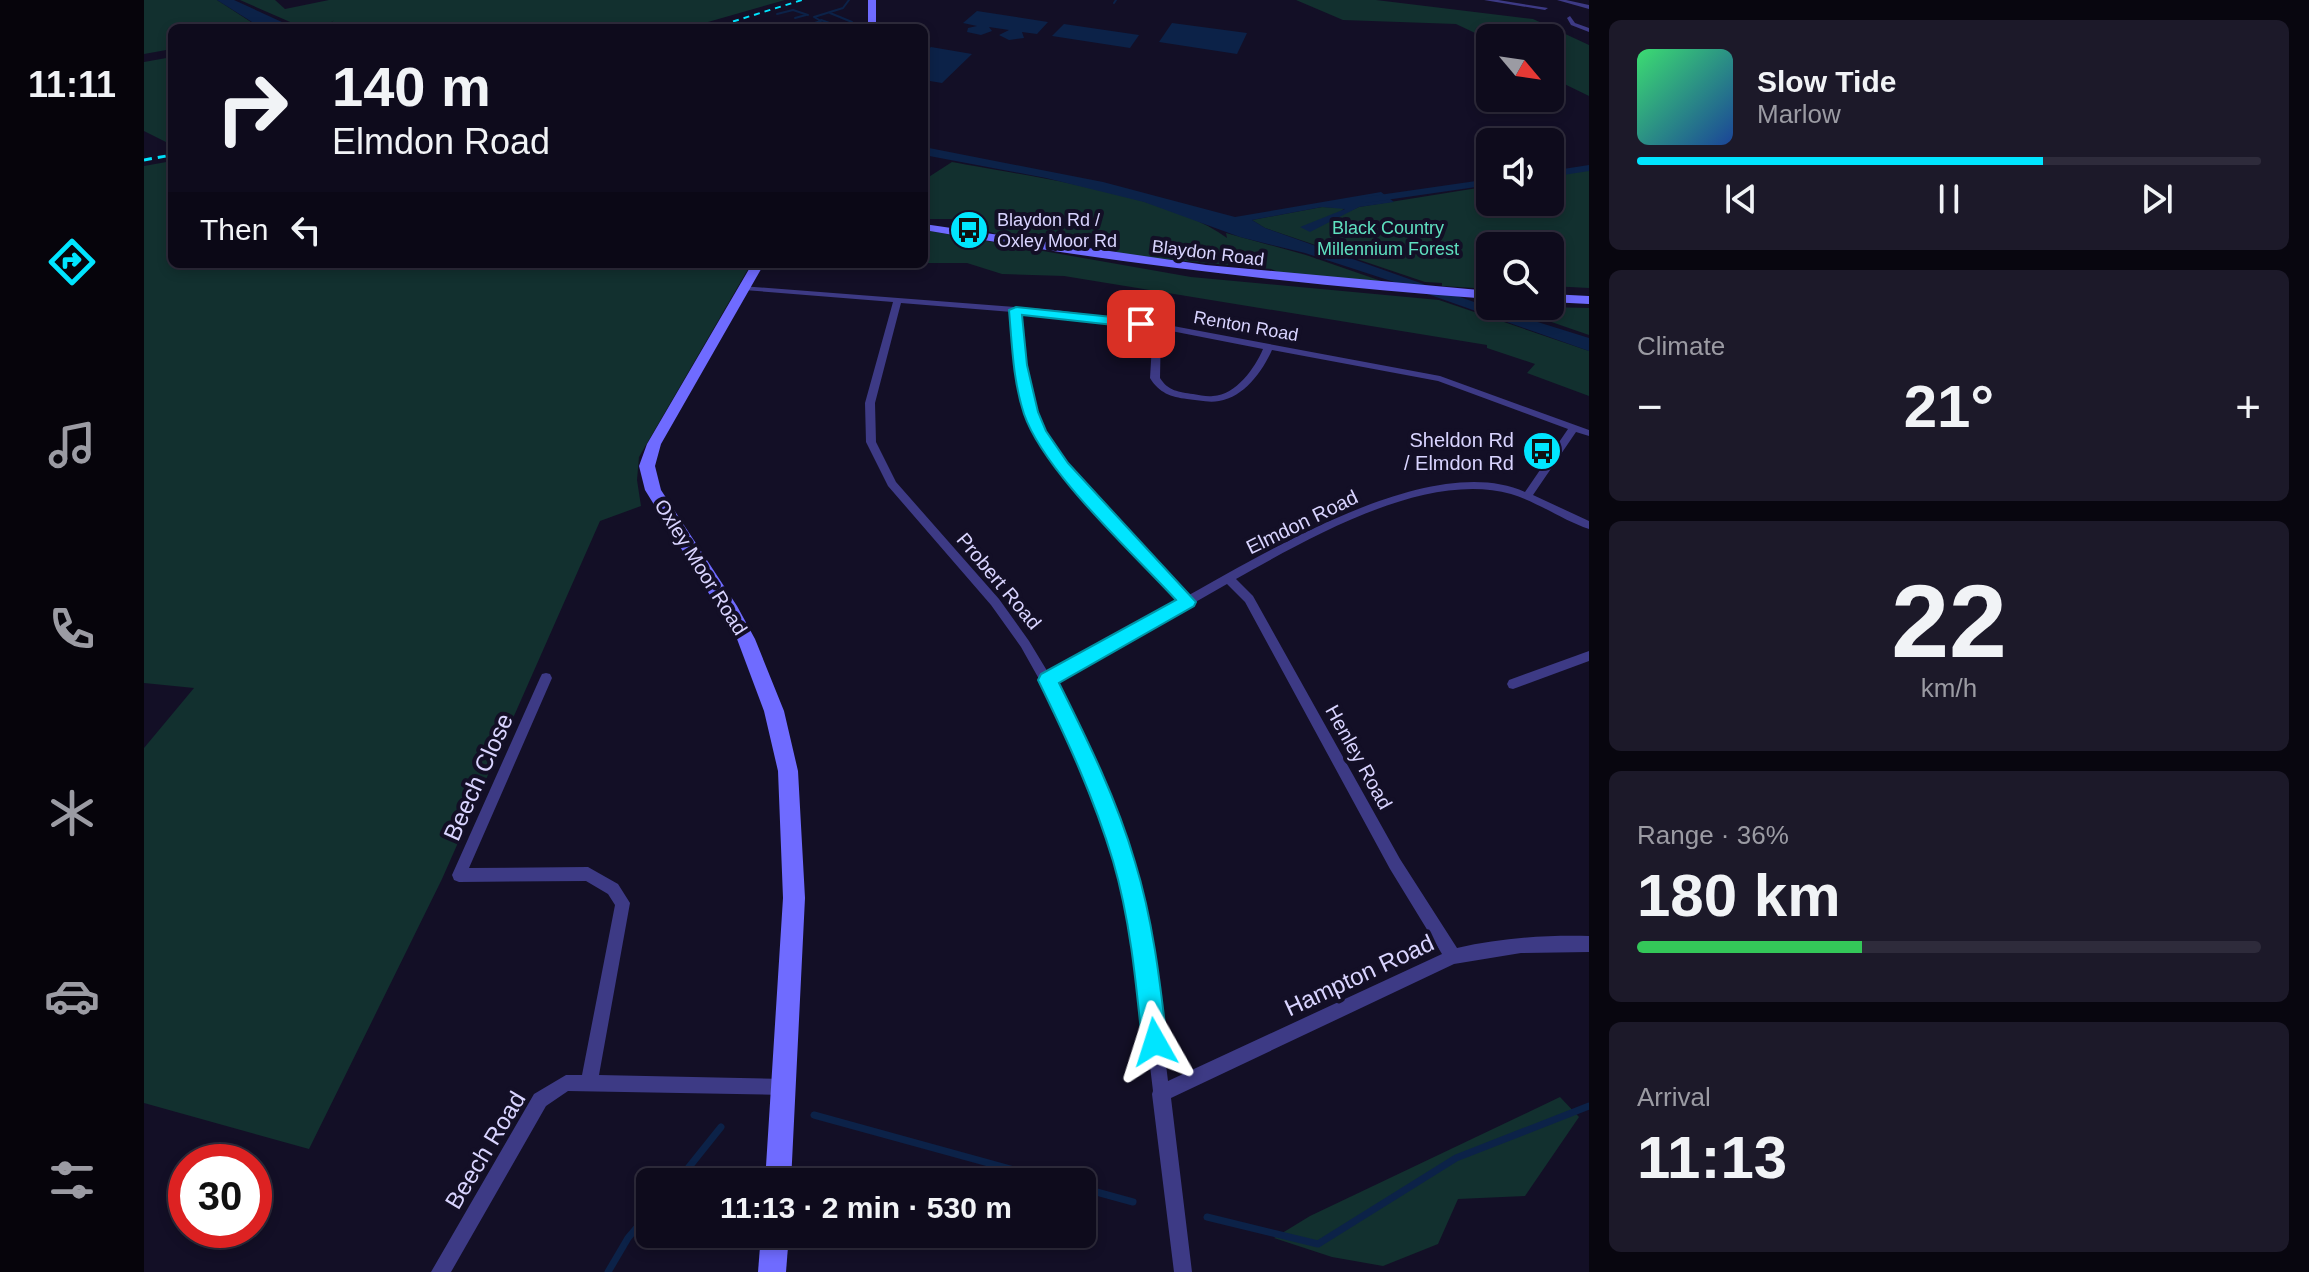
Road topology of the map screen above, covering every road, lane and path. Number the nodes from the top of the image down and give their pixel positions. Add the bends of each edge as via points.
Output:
1 (872, 0) edge
2 (1487, 0) edge
3 (1560, 0) edge
4 (1589, 7) edge
5 (1545, 8) dead end
6 (1579, 21) dead end
7 (872, 24) edge
8 (1589, 30) edge
9 (928, 228) edge
10 (756, 268) edge
11 (744, 288) junction
12 (1476, 294) edge
13 (1564, 299) edge
14 (898, 300) junction
15 (1589, 300) edge
16 (1016, 310) junction
17 (1157, 326) junction
18 (1269, 346) junction
19 (1574, 427) junction
20 (1589, 433) edge
21 (1527, 496) junction
22 (1589, 525) edge
23 (1228, 578) junction
24 (1188, 602) junction
25 (1589, 656) edge
26 (546, 678) dead end
27 (1048, 680) junction
28 (1513, 684) dead end
29 (1589, 944) edge
30 (1453, 957) junction
31 (589, 1082) junction
32 (785, 1087) junction
33 (1160, 1094) junction
34 (779, 1168) edge
35 (774, 1248) edge
36 (440, 1272) edge
37 (772, 1272) edge
38 (1183, 1272) edge

1 - 7 street
2 - 5 street
3 - 4 street
6 - 8 street via 1570,19
9 - 12 street, Blaydon Road via 1116,260
10 - 11 street, Oxley Moor Road
11 - 14 street, Renton Road
11 - 32 street, Oxley Moor Road via 654,444 647,466 653,490 746,639 783,743 792,811 794,898
13 - 15 street
14 - 16 street, Renton Road
14 - 27 street, Probert Road via 870,403 868,422 876,454 892,484 995,602
16 - 17 street, Renton Road
16 - 24 street via 1020,365 1039,432 1063,466
17 - 18 street, Renton Road
17 - 18 street via 1155,378 1175,394 1216,399 1230,394 1260,366
18 - 19 street, Renton Road via 1440,379
19 - 20 street, Renton Road
19 - 21 street
21 - 22 street, Elmdon Road
21 - 23 street, Elmdon Road via 1472,484 1432,489 1327,526
23 - 24 street, Elmdon Road
23 - 30 street, Henley Road via 1249,599 1395,864
24 - 27 street, Elmdon Road
25 - 28 street
26 - 31 street, Beech Close via 459,875 588,874 613,889 623,903
27 - 33 street, Probert Road via 1095,778 1125,863 1146,965
29 - 30 street, Hampton Road via 1502,945
30 - 33 street, Hampton Road
31 - 32 street, Beech Road
31 - 36 street, Beech Road via 566,1083 540,1100
32 - 34 street, Oxley Moor Road
33 - 38 street, Probert Road
35 - 37 street

